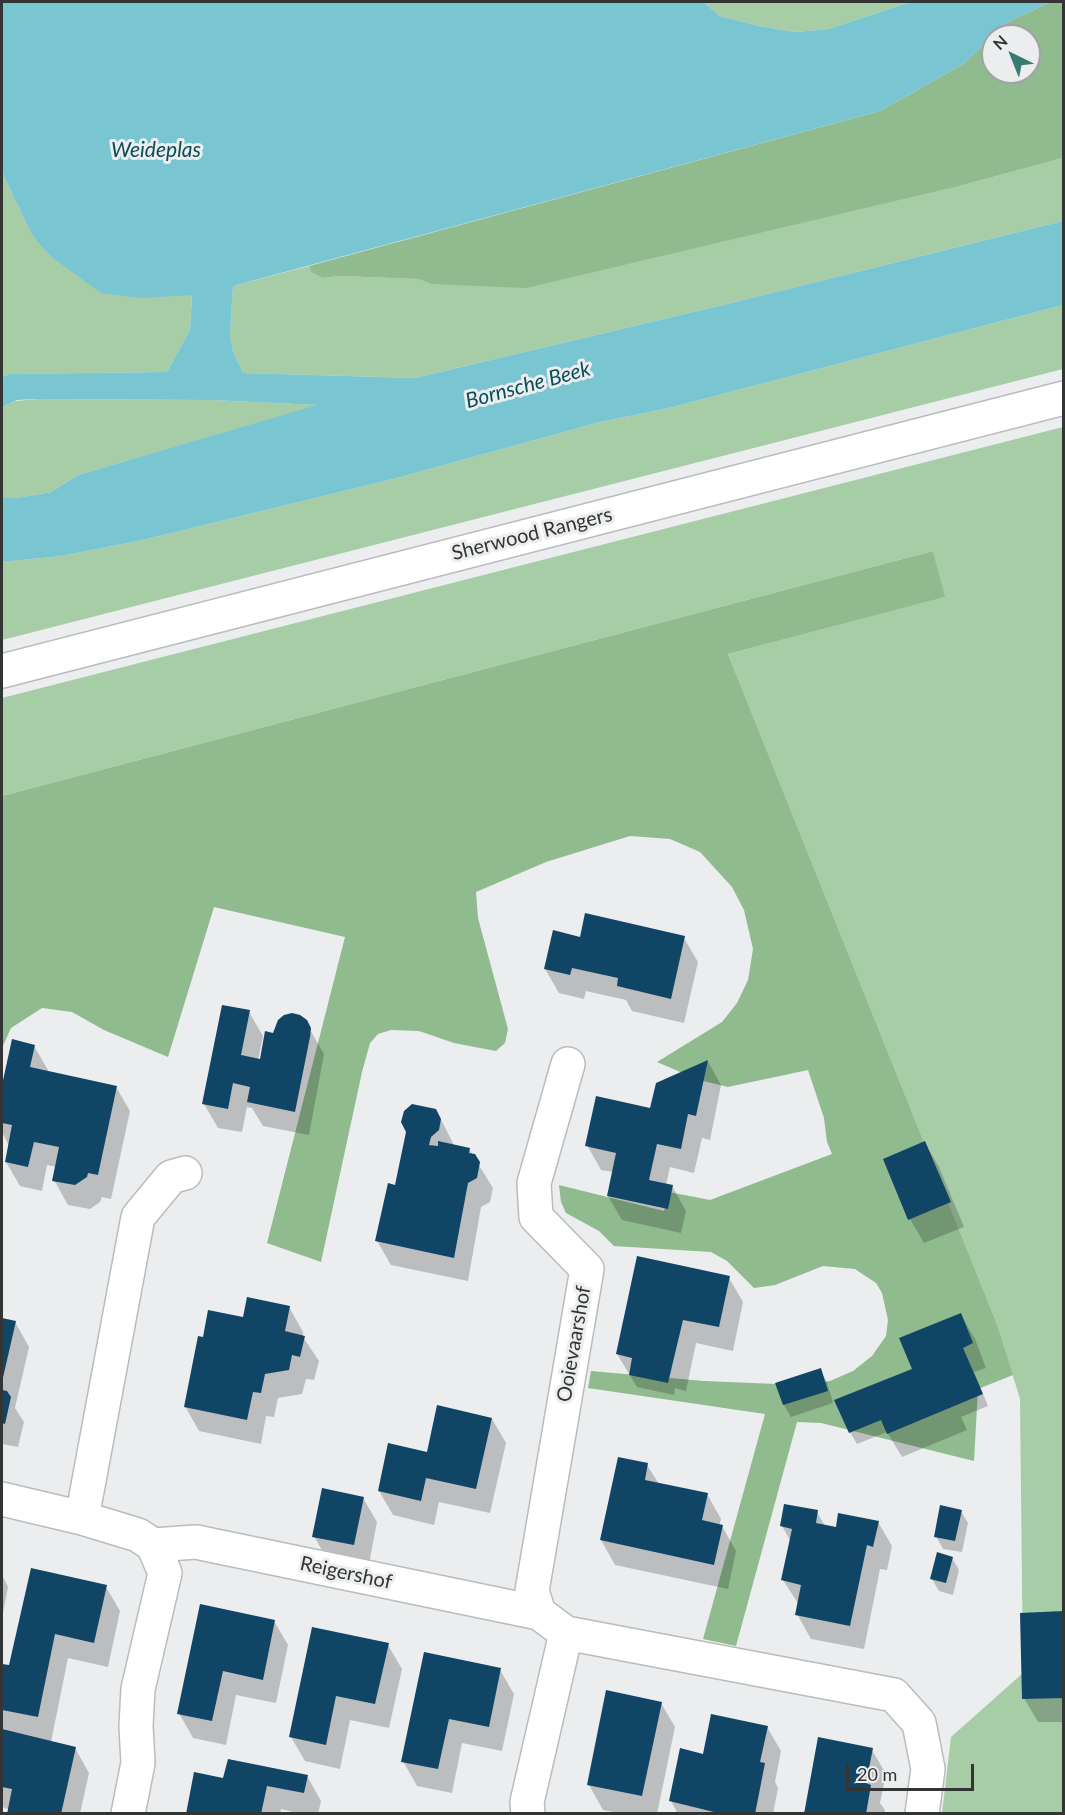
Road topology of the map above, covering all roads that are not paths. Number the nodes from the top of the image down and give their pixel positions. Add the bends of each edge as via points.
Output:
1 (1064, 398) edge
2 (2, 671) edge
3 (568, 1064) dead end
4 (185, 1173) dead end
5 (2, 1499) edge
6 (82, 1518) junction
7 (153, 1545) junction
8 (539, 1613) junction
9 (566, 1633) junction
10 (128, 1814) edge
11 (528, 1814) edge
12 (922, 1814) edge

1 - 2 street, Sherwood Rangers
3 - 8 street, Ooievaarshof via 534,1183 536,1217 587,1269 532,1591
4 - 6 street via 171,1177 138,1217
5 - 6 street
6 - 7 street via 138,1535
7 - 8 street, Reigershof via 196,1542
7 - 10 street via 165,1574 138,1689 138,1763
8 - 9 street
9 - 11 street via 527,1802
9 - 12 street via 894,1695 919,1723 928,1769

